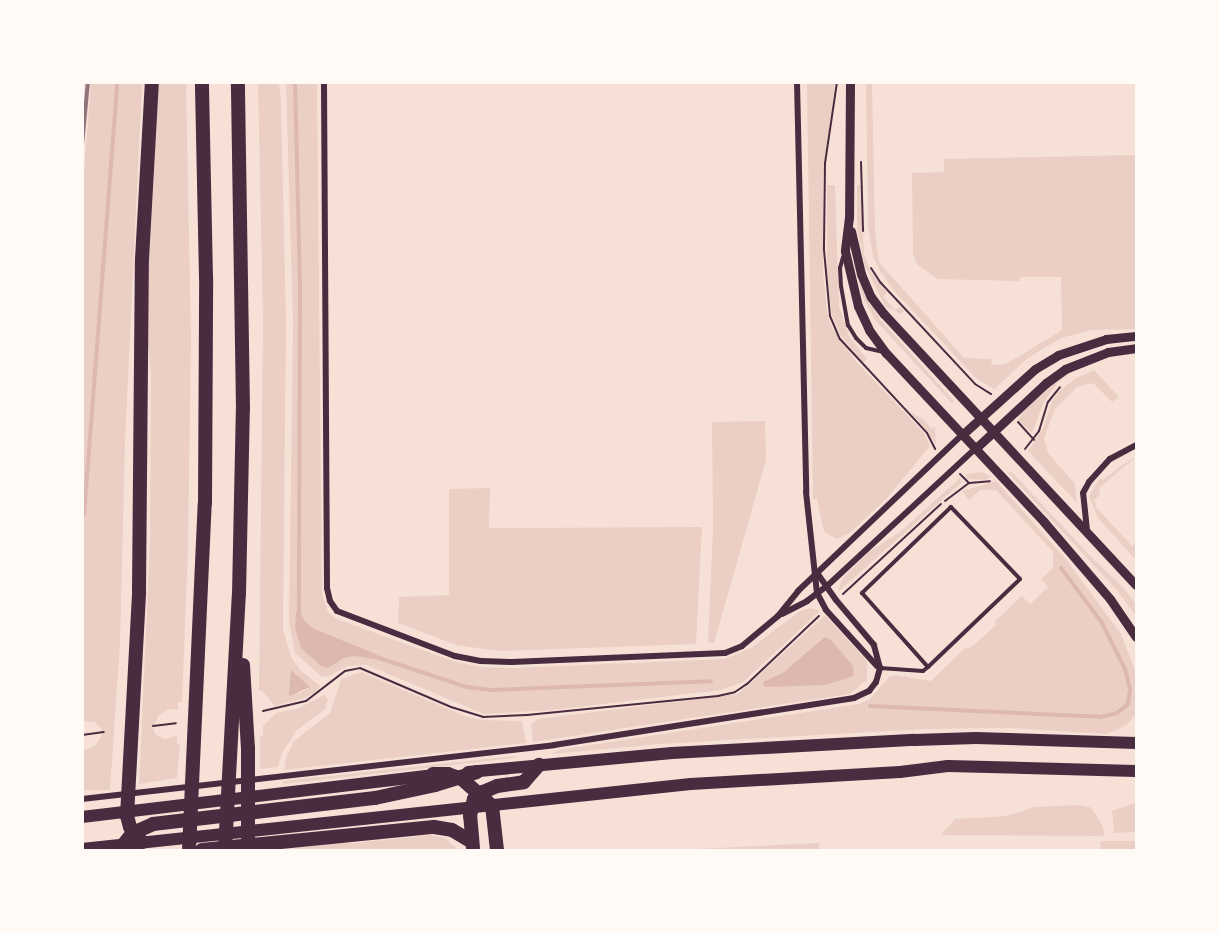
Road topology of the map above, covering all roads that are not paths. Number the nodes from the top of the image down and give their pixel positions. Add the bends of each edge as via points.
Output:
1 (152, 82) edge
2 (202, 82) edge
3 (238, 82) edge
4 (324, 82) edge
5 (797, 82) edge
6 (850, 82) edge
7 (849, 217) junction
8 (845, 251) junction
9 (1137, 336) edge
10 (1137, 348) edge
11 (886, 353) junction
12 (981, 418) junction
13 (996, 432) junction
14 (963, 434) junction
15 (1137, 445) edge
16 (976, 448) junction
17 (1087, 531) junction
18 (817, 573) junction
19 (1137, 585) edge
20 (826, 586) junction
21 (817, 593) junction
22 (239, 594) junction
23 (778, 616) junction
24 (1137, 637) edge
25 (928, 667) junction
26 (880, 669) junction
27 (1137, 743) edge
28 (543, 765) junction
29 (1137, 771) edge
30 (477, 772) junction
31 (433, 774) junction
32 (459, 778) junction
33 (128, 794) junction
34 (480, 794) junction
35 (82, 799) edge
36 (492, 806) junction
37 (471, 808) junction
38 (127, 812) junction
39 (87, 816) edge
40 (305, 833) junction
41 (141, 839) junction
42 (204, 844) edge
43 (473, 846) edge
44 (121, 848) edge
45 (86, 849) edge
46 (189, 850) edge
47 (225, 850) edge
48 (248, 850) edge
49 (497, 850) edge

1 - 33 highway via 142,259 140,563
2 - 46 highway via 205,503
3 - 22 highway via 243,333
4 - 23 street via 327,580 333,607 455,656 495,662 725,653 742,646
5 - 18 street via 806,492
6 - 7 street
7 - 8 street
7 - 12 street via 856,258 871,297
8 - 11 street via 858,306
8 - 11 lane via 840,268 848,326 866,348
9 - 12 street via 1106,339 1058,355 1035,369
10 - 13 street via 1108,352 1065,369
11 - 14 street
12 - 13 street
12 - 14 street
13 - 16 street
13 - 17 street
14 - 16 street
14 - 18 street
15 - 17 street via 1110,459 1089,482 1083,493
16 - 20 street
16 - 24 street via 1110,598
17 - 19 street
18 - 20 street
18 - 21 street
18 - 23 street
20 - 21 street
20 - 26 street via 874,645
21 - 23 street
21 - 26 street via 826,610
22 - 47 highway
22 - 48 highway via 248,748
25 - 25 lane via 862,592 951,507 1020,579
25 - 26 lane via 923,671
26 - 33 street via 869,691 837,703 515,750
27 - 28 main road via 915,740 672,753
28 - 30 main road
28 - 34 highway via 524,782 497,786
29 - 36 main road via 948,766 690,784
30 - 31 main road
30 - 32 highway
31 - 32 highway
31 - 38 main road
32 - 34 highway
32 - 41 highway via 375,798 147,826
33 - 35 street
33 - 38 highway
34 - 36 highway
34 - 37 highway
36 - 37 main road
36 - 49 highway
37 - 40 main road
37 - 43 highway
38 - 39 main road
38 - 41 highway
40 - 42 highway
40 - 43 highway via 436,827 452,830
41 - 42 main road
41 - 44 highway
44 - 45 main road

